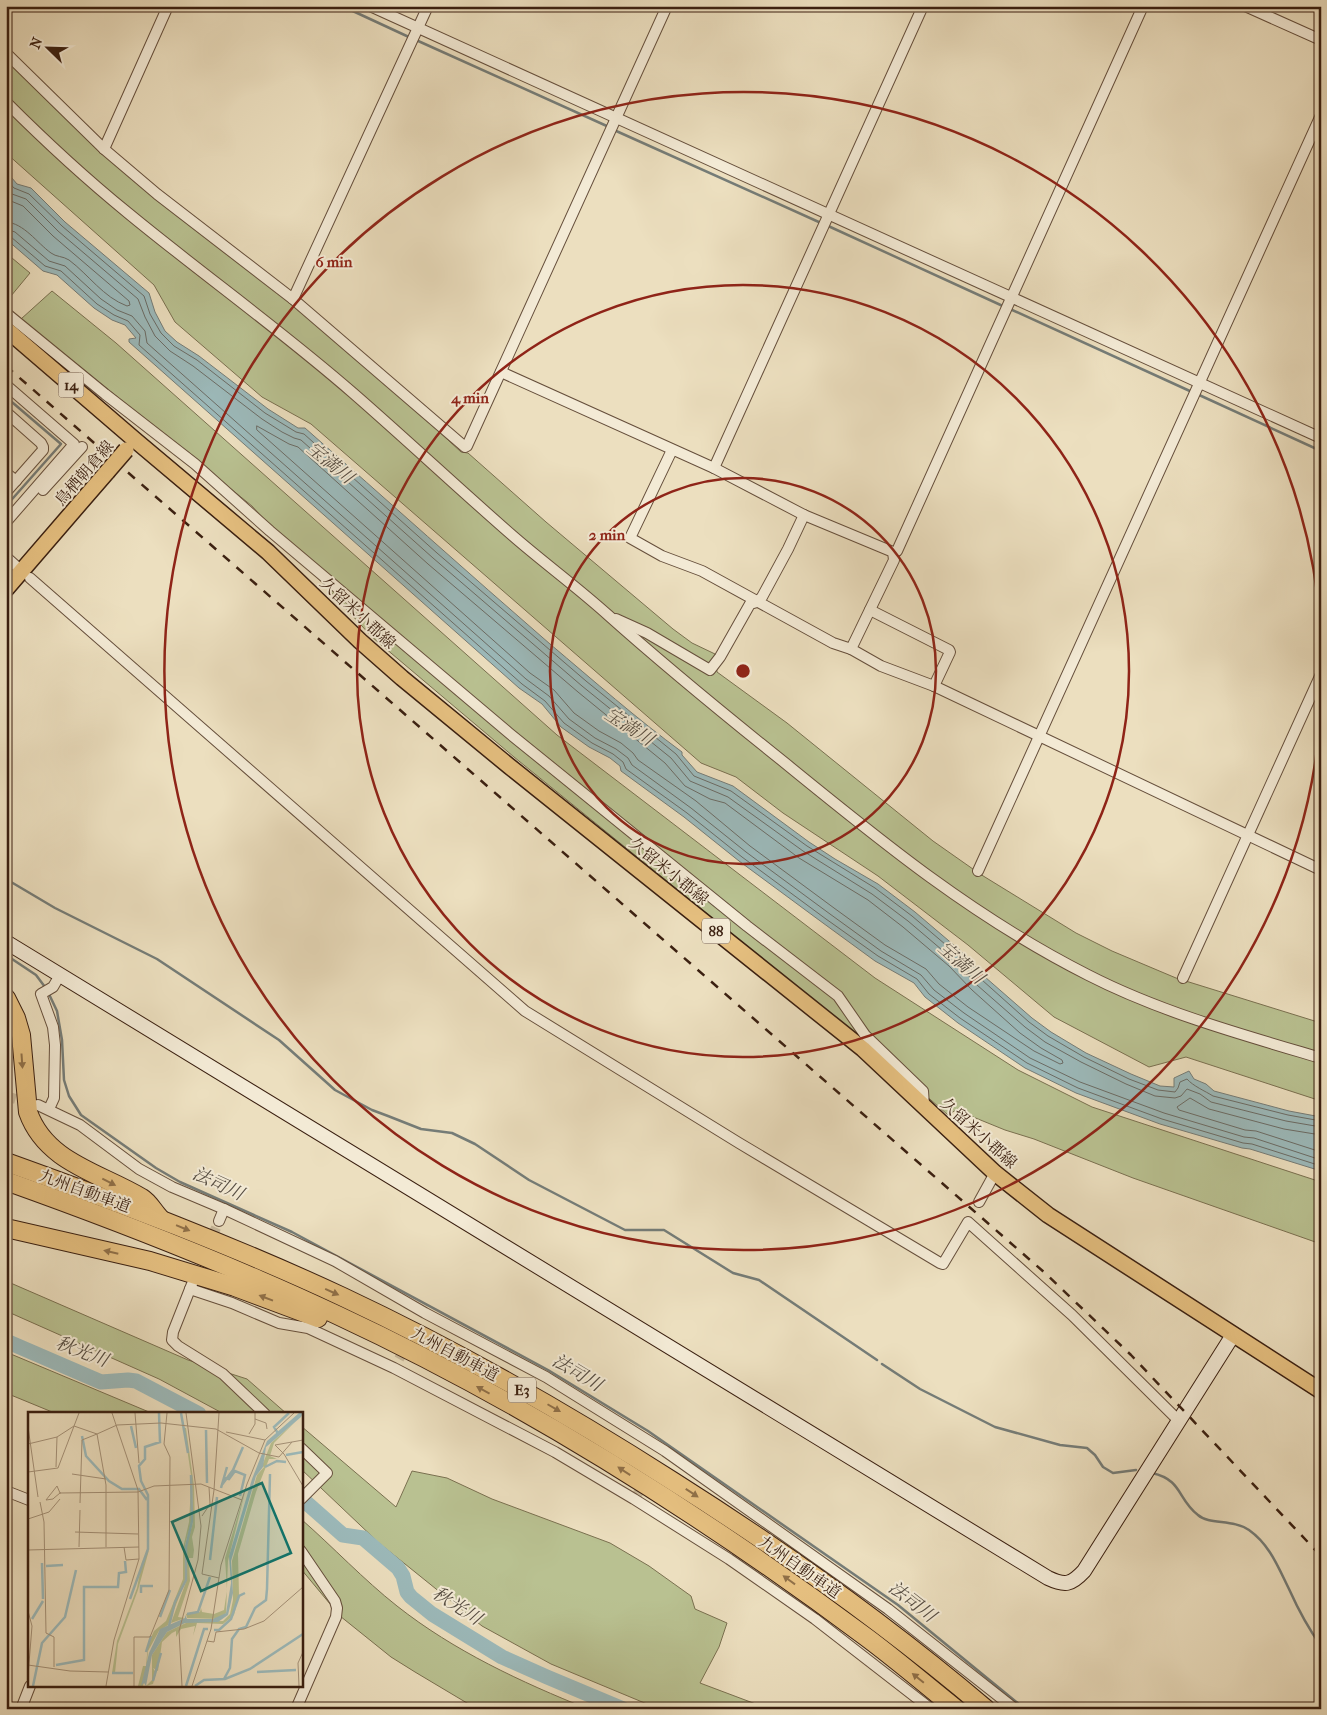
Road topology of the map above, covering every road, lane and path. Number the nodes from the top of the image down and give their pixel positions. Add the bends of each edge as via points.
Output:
1 (168, 6) edge
2 (370, 6) edge
3 (428, 6) edge
4 (667, 6) edge
5 (923, 6) edge
6 (1143, 6) edge
7 (1245, 6) edge
8 (415, 35) junction
9 (1321, 40) edge
10 (6, 53) edge
11 (6, 102) edge
12 (1321, 115) edge
13 (613, 125) junction
14 (104, 149) junction
15 (826, 222) junction
16 (1011, 298) junction
17 (293, 299) junction
18 (6, 313) edge
19 (6, 329) edge
20 (501, 372) junction
21 (6, 385) edge
22 (1197, 386) junction
23 (6, 412) edge
24 (1321, 438) edge
25 (131, 445) junction
26 (82, 447) dead end
27 (672, 450) junction
28 (714, 468) junction
29 (6, 473) edge
30 (16, 481) junction
31 (6, 492) edge
32 (804, 515) junction
33 (6, 522) edge
34 (6, 532) edge
35 (893, 552) junction
36 (6, 557) edge
37 (16, 566) dead end
38 (30, 578) dead end
39 (6, 589) edge
40 (757, 602) junction
41 (870, 610) junction
42 (608, 615) junction
43 (851, 649) junction
44 (1321, 674) edge
45 (934, 686) junction
46 (1040, 736) junction
47 (1248, 834) junction
48 (978, 870) dead end
49 (1321, 870) edge
50 (6, 942) edge
51 (60, 975) junction
52 (1183, 978) dead end
53 (6, 998) edge
54 (1321, 1058) edge
55 (38, 1105) tunnel mouth
56 (924, 1106) junction
57 (48, 1109) junction
58 (6, 1162) edge
59 (995, 1173) junction
60 (6, 1181) edge
61 (979, 1202) dead end
62 (224, 1209) junction
63 (161, 1220) junction
64 (219, 1221) tunnel mouth
65 (6, 1228) edge
66 (1233, 1335) junction
67 (401, 1359) junction
68 (1321, 1391) edge
69 (263, 1412) edge
70 (1179, 1421) junction
71 (302, 1449) edge
72 (6, 1491) edge
73 (302, 1498) edge
74 (28, 1500) edge
75 (302, 1552) edge
76 (29, 1688) edge
77 (21, 1709) edge
78 (296, 1709) edge
79 (931, 1709) edge
80 (956, 1709) edge
81 (986, 1709) edge
82 (1015, 1709) edge

1 - 14 street
2 - 8 street
3 - 8 street
4 - 13 street
5 - 15 street
6 - 16 street
7 - 9 street
8 - 13 street
8 - 17 street
10 - 14 street
11 - 42 street via 125,211 301,348 512,535
12 - 22 street
13 - 15 street
13 - 20 street
14 - 17 street
15 - 16 street
15 - 28 street
16 - 22 street
16 - 35 street via 897,551
17 - 20 street via 465,447
18 - 56 street via 195,464 509,733 838,996 865,1035 922,1091
19 - 25 main road, 鳥栖朝倉線 / 14
20 - 27 street
21 - 33 street via 74,444
22 - 24 street
22 - 46 street
23 - 30 street via 43,447
25 - 39 main road, 鳥栖朝倉線, bridge
25 - 56 main road, 久留米小郡線 / 88 via 268,552 402,678 863,1049
26 - 34 street
27 - 28 street
27 - 40 street via 630,538 662,556 702,571
28 - 32 street
29 - 30 street
30 - 31 street
32 - 35 street
32 - 40 street
35 - 41 street via 894,560
36 - 37 street
38 - 70 street via 525,1011 940,1263 943,1264 968,1222 1072,1315
40 - 42 street via 750,604 710,670 635,626
40 - 43 street via 832,643
41 - 43 street
41 - 45 street via 949,650
42 - 54 street via 843,810 996,924 1126,993
43 - 45 street via 881,666
44 - 47 street
45 - 46 street
46 - 47 street
46 - 48 street
47 - 49 street
47 - 52 street
50 - 51 street
51 - 57 street via 53,987 41,994 53,1027 55,1045 54,1098
51 - 70 street via 1059,1583 1071,1582 1084,1570
53 -> 63 highway via 20,1035 28,1112 42,1139 70,1163 144,1199
55 - 57 street
56 - 59 main road, 久留米小郡線 / 88
57 - 62 street via 80,1125 172,1188
58 - 63 highway, 九州自動車道 / E3
59 - 61 street
59 - 66 main road, 久留米小郡線 / 88 via 1055,1220
60 - 67 highway, 九州自動車道 / E3 via 210,1259 339,1315
62 - 64 street
62 - 82 street via 335,1261 422,1317 546,1377 888,1609
63 -> 81 highway, 九州自動車道 / E3 via 344,1297 581,1423 793,1560
67 -> 65 highway via 226,1284 150,1261
66 - 68 main road, 久留米小郡線 / 88
66 - 70 street
67 - 69 street via 308,1328 279,1323 192,1284 172,1332 172,1340 223,1374
67 - 79 street via 554,1452 636,1497 730,1559
80 -> 67 highway, 九州自動車道 / E3 via 861,1633 710,1526 572,1439
71 - 73 street via 327,1473
72 - 74 street
75 - 78 street via 337,1608
76 - 77 street

